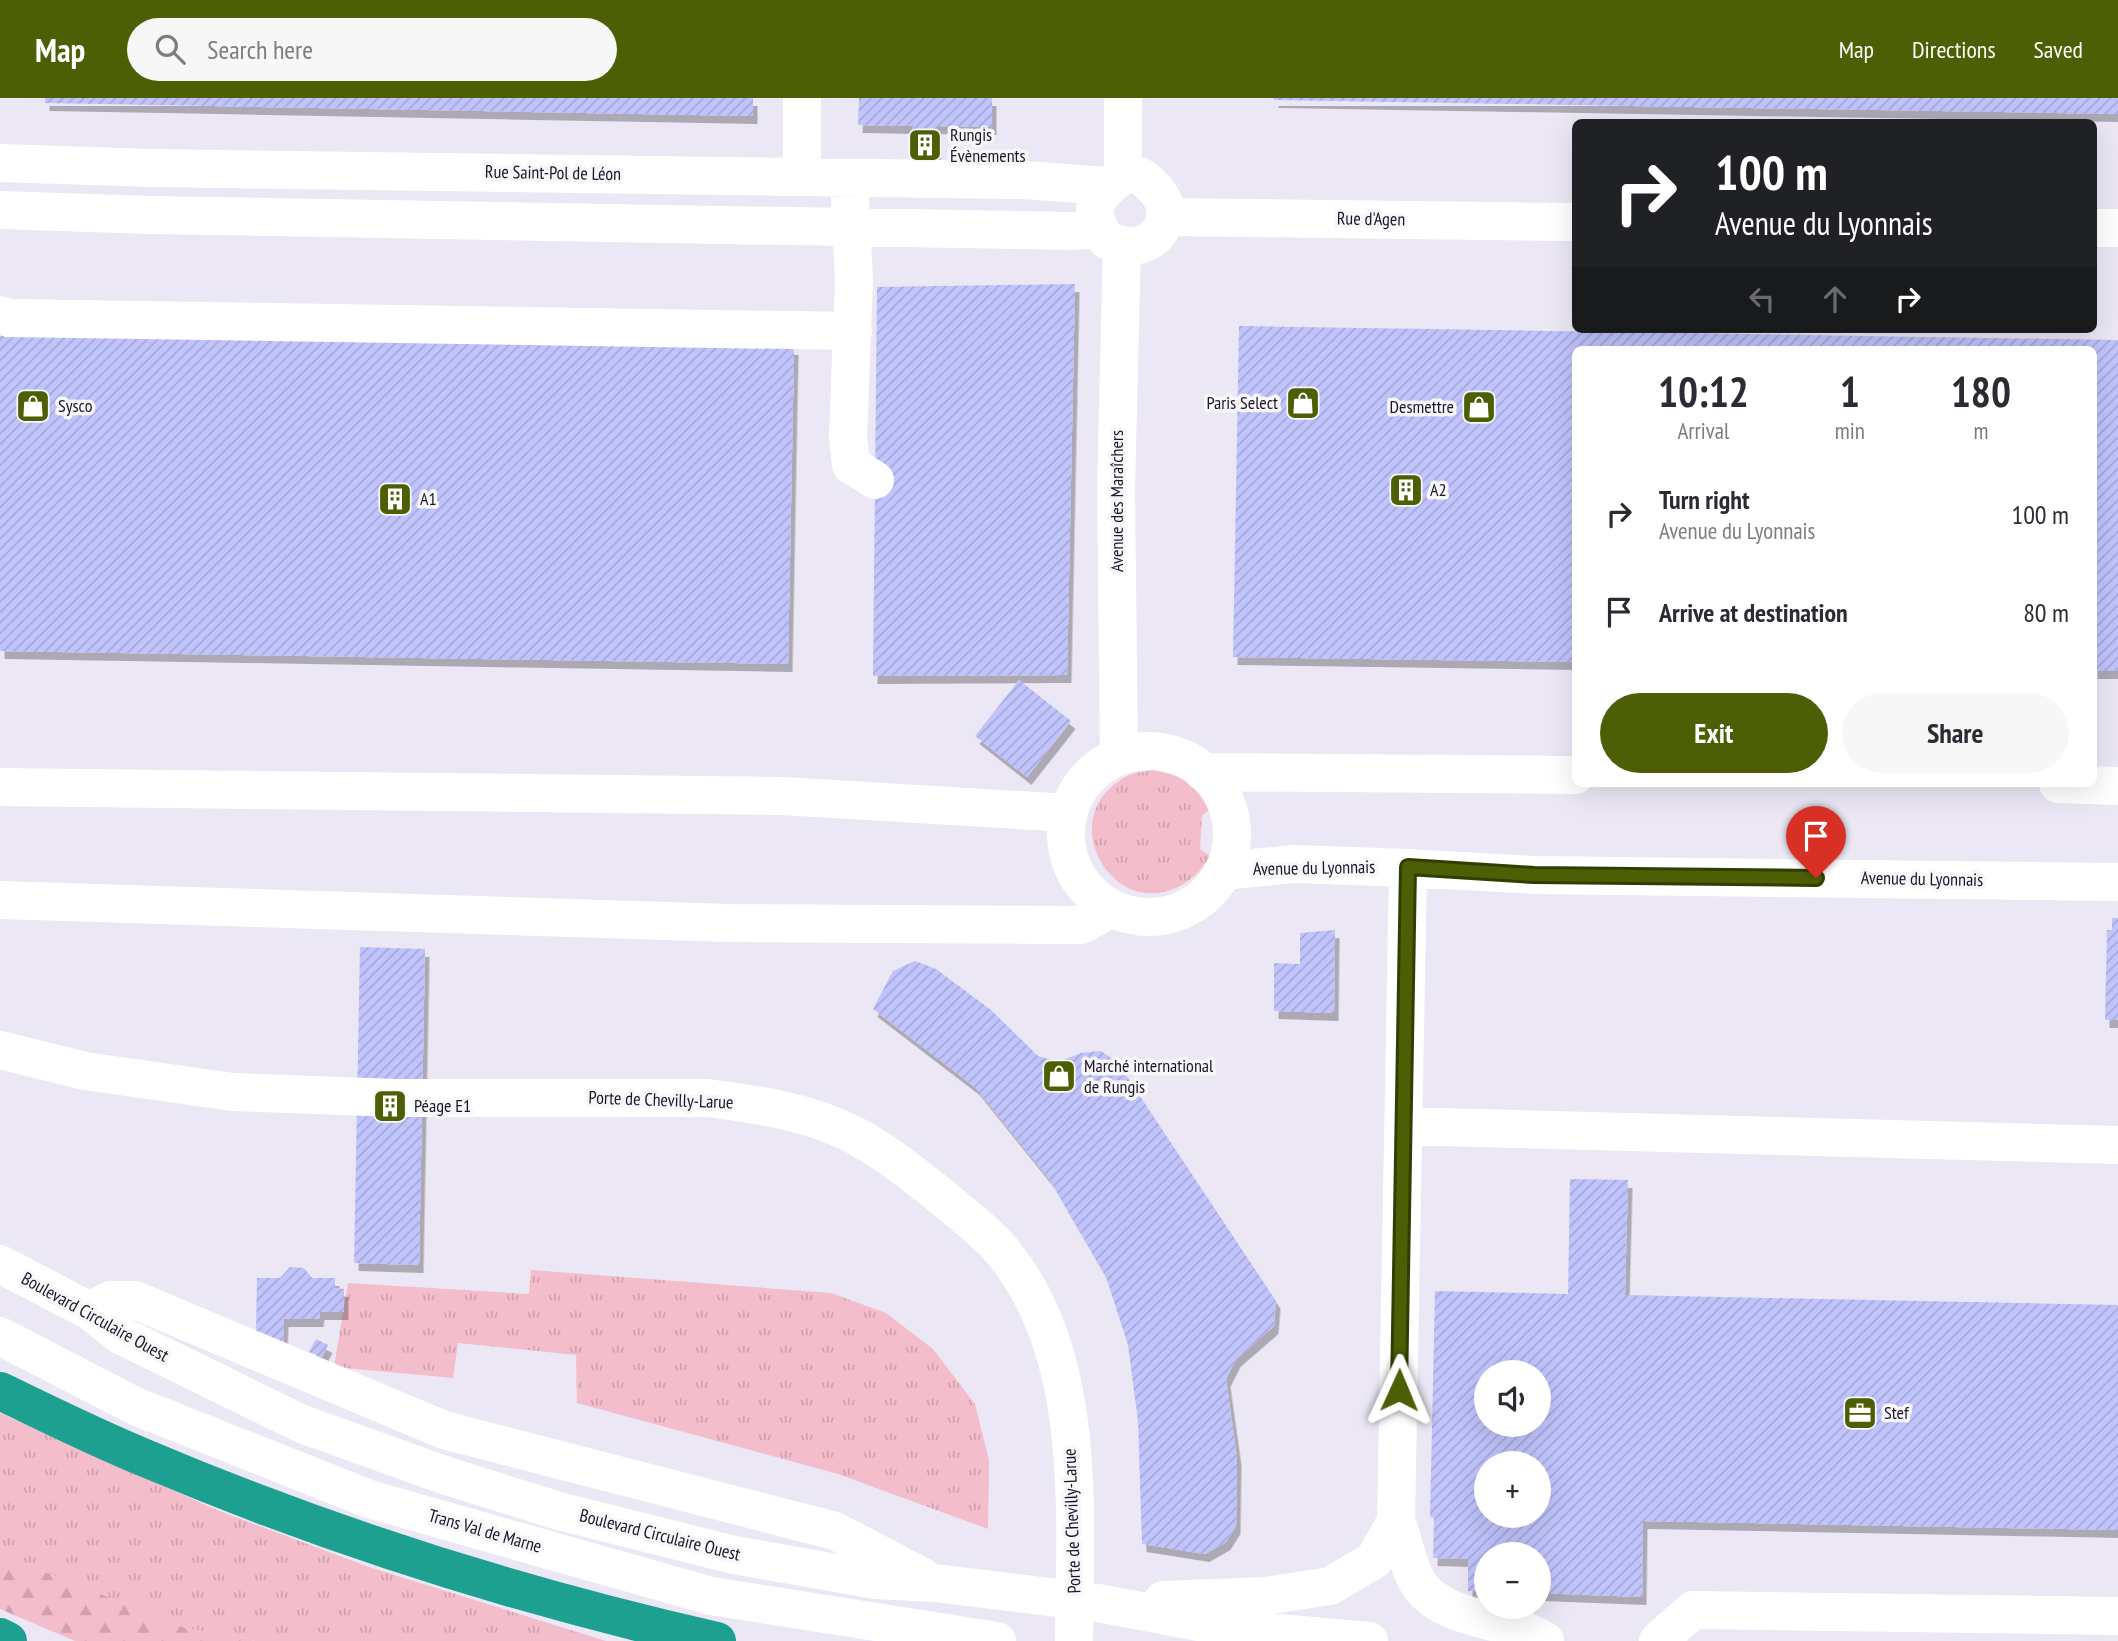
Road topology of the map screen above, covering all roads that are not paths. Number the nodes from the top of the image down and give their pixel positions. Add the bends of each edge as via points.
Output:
1 (802, 98) edge
2 (1124, 98) edge
3 (0, 163) edge
4 (802, 176) junction
5 (850, 177) junction
6 (1114, 180) junction
7 (0, 210) edge
8 (1166, 216) junction
9 (1572, 222) edge
10 (850, 226) junction
11 (2097, 228) edge
12 (2118, 228) edge
13 (1110, 237) junction
14 (0, 315) edge
15 (853, 331) junction
16 (875, 480) dead end
17 (1119, 757) junction
18 (1203, 772) junction
19 (1572, 775) edge
20 (2097, 785) edge
21 (2118, 786) edge
22 (0, 787) edge
23 (1069, 813) junction
24 (1408, 867) junction
25 (1223, 871) junction
26 (2118, 883) edge
27 (0, 900) edge
28 (1111, 909) junction
29 (0, 1049) edge
30 (1404, 1126) junction
31 (2118, 1145) edge
32 (0, 1264) edge
33 (0, 1336) edge
34 (0, 1391) edge
35 (1396, 1521) junction
36 (1098, 1603) junction
37 (2118, 1616) edge
38 (0, 1637) edge
39 (8, 1641) edge
40 (717, 1641) edge
41 (997, 1641) edge
42 (1074, 1641) edge
43 (1369, 1641) edge
44 (1545, 1641) edge
45 (1658, 1641) edge

1 - 4 street
2 - 6 street
3 - 4 street, Rue Saint-Pol de Léon
4 - 5 street, Rue Saint-Pol de Léon
5 - 6 street, Rue Saint-Pol de Léon
5 - 10 street
6 - 8 street via 1139,176 1161,194
6 - 13 street via 1096,203
7 - 10 street
8 - 9 street, Rue d'Agen
8 - 13 street via 1162,230 1152,240 1135,246
10 - 13 street via 1073,231
10 - 15 street
11 - 12 street
13 - 17 street, Avenue des Maraîchers
14 - 15 street
15 - 16 street via 851,465
17 - 18 street via 1158,752 1182,758
17 - 23 street via 1094,772 1078,790
18 - 19 street
18 - 25 street via 1227,807 1230,850
20 - 21 street
22 - 23 street via 783,796
23 - 28 street via 1065,835 1069,858 1085,887
24 - 25 street, Avenue du Lyonnais via 1294,864
24 - 26 street, Avenue du Lyonnais via 1534,875
24 - 30 street
25 - 28 street via 1195,904 1175,914 1153,918
27 - 28 street via 743,923 1081,925
29 - 42 street, Porte de Chevilly-Larue via 85,1071 233,1092 396,1098 707,1098 793,1112 849,1132 899,1163 996,1245 1022,1279 1041,1317 1058,1362 1069,1422 1075,1495
30 - 31 street
30 - 35 street
32 - 36 street, Boulevard Circulaire Ouest via 90,1311 120,1335 302,1424 559,1511 734,1555 876,1580
33 - 41 street, Trans Val de Marne via 135,1406 369,1499 711,1596
34 - 40 highway via 157,1463 407,1556
35 - 36 street via 1374,1560 1330,1586 1266,1596
35 - 44 street via 1411,1569 1431,1597 1463,1613 1531,1631
36 - 43 street, Boulevard Circulaire Ouest via 1235,1629
37 - 45 street via 1693,1611
38 - 39 highway

